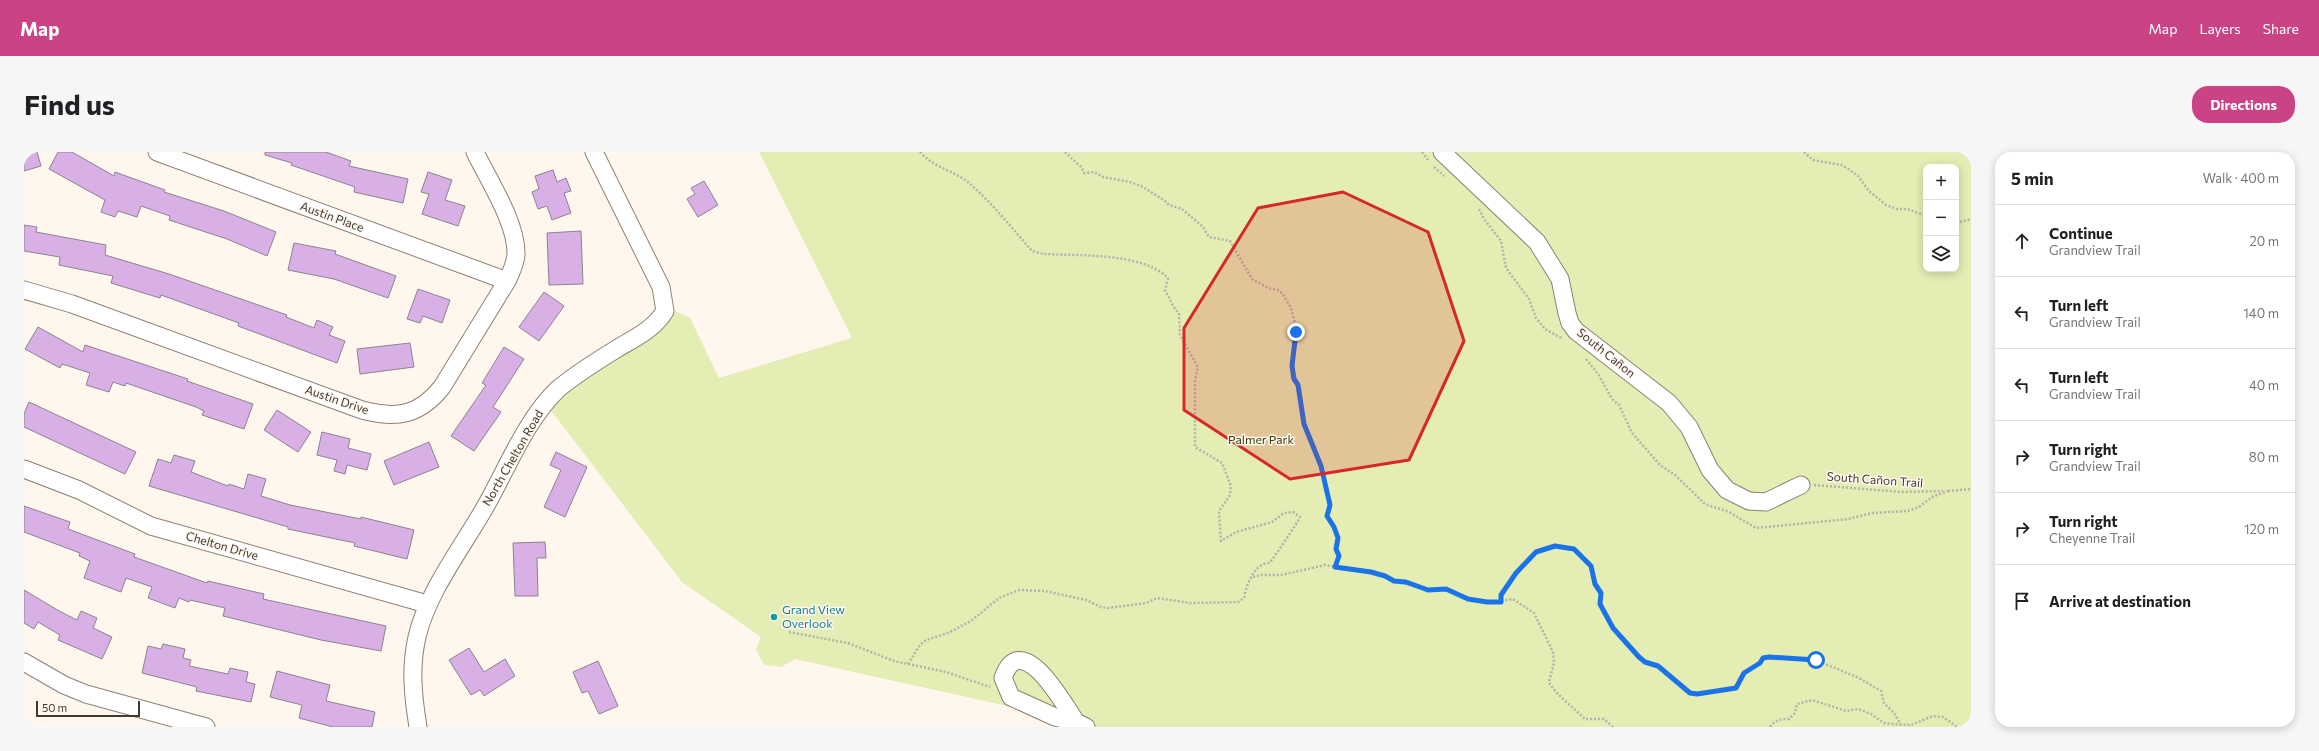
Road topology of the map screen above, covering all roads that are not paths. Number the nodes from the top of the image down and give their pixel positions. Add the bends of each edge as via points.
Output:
1 (157, 152) edge
2 (475, 152) edge
3 (594, 152) edge
4 (1436, 157) edge
5 (507, 281) junction
6 (24, 290) edge
7 (24, 469) edge
8 (1801, 485) road end
9 (428, 604) junction
10 (24, 662) edge
11 (1081, 724) edge
12 (206, 727) edge
13 (418, 727) edge

1 - 5 street, Austin Place
2 - 5 street, Austin Drive via 513,233 516,256
3 - 9 street, North Chelton Road via 661,287 665,311 649,330 586,368 544,404
4 - 8 street, South Cañon via 1537,242 1560,279 1570,323 1576,331 1669,403 1689,427 1710,470 1727,490 1743,499 1766,502
5 - 6 street, Austin Drive via 433,398 421,408 393,415 362,410 123,322
7 - 9 street, Chelton Drive via 79,490 151,526
9 - 13 street, North Chelton Road via 417,636 412,673
10 - 12 street via 64,685 86,694
11 - 11 street via 1032,663 1020,660 1012,662 1003,678 1011,697 1055,717

